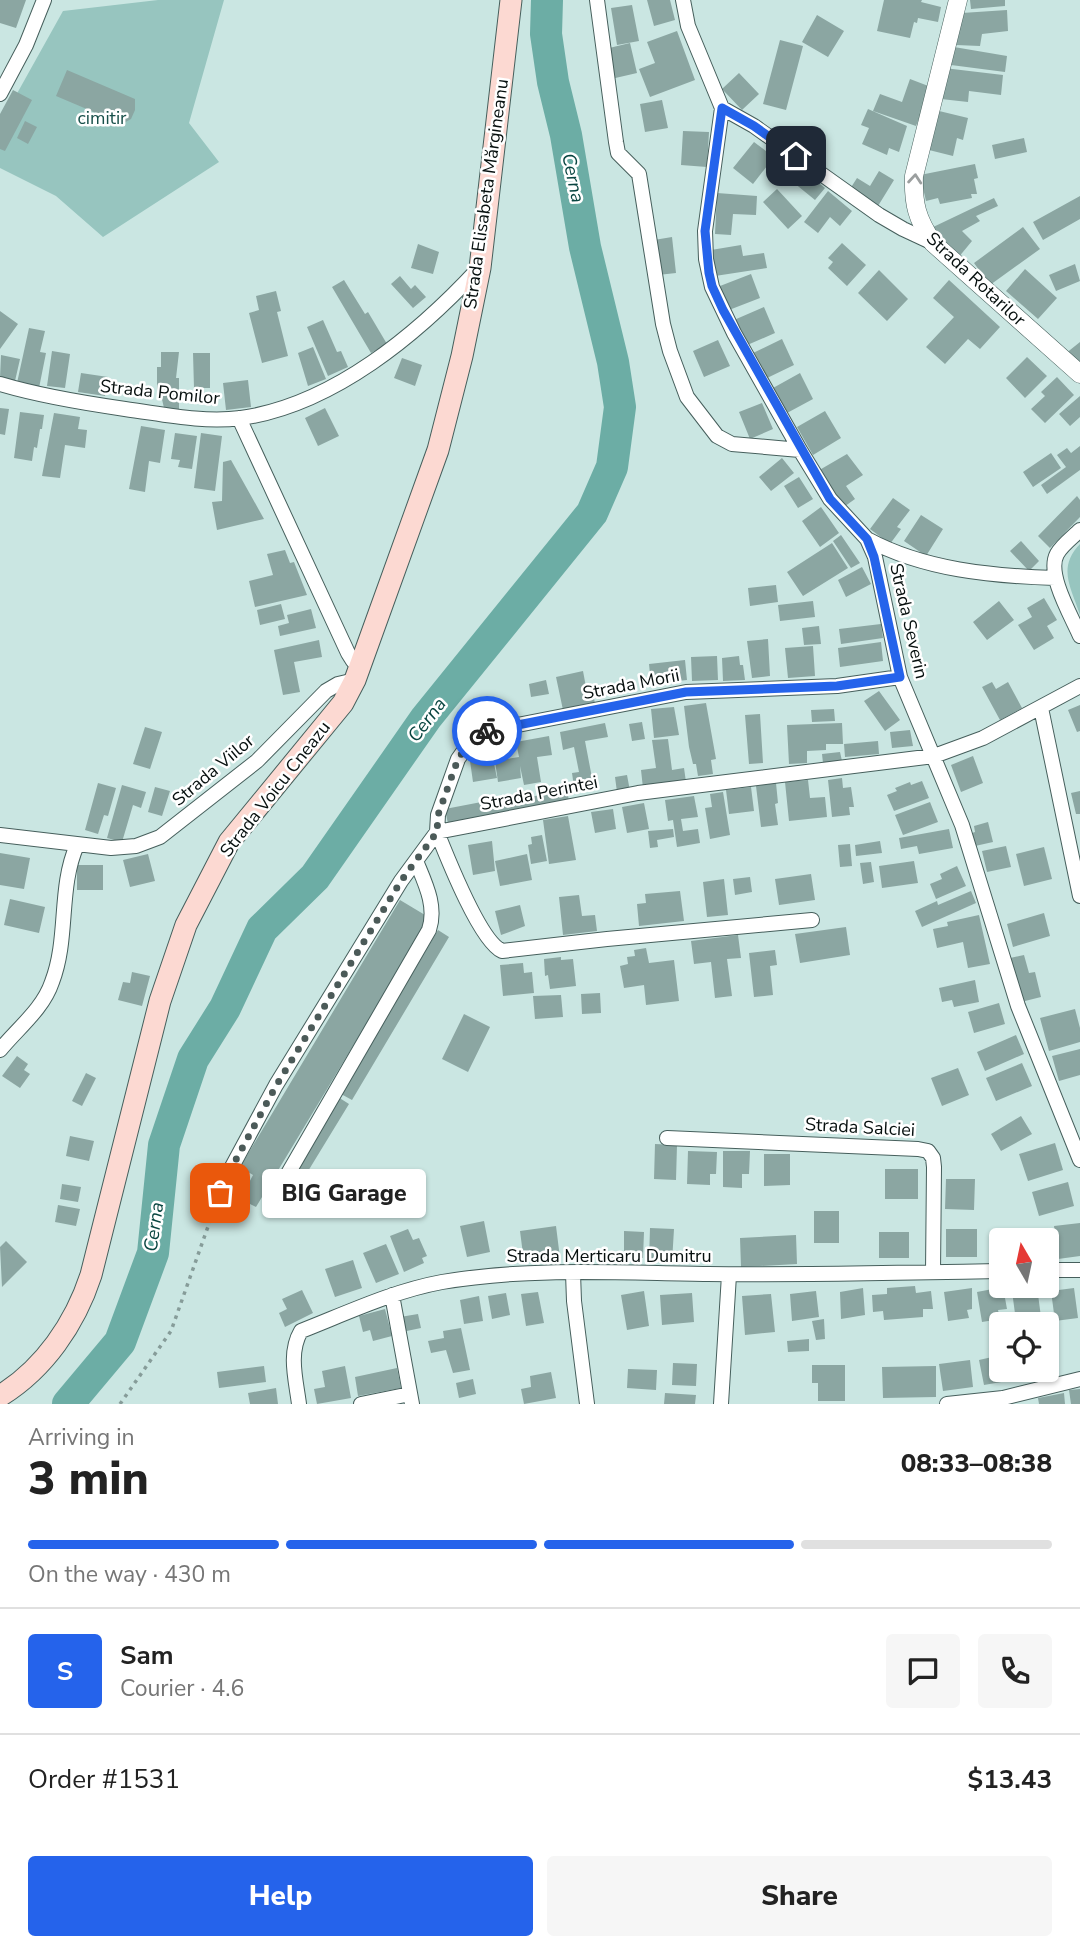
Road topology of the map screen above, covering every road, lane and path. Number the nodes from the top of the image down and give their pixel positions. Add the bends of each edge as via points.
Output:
1 (44, 0) edge
2 (511, 0) edge
3 (597, 0) edge
4 (683, 0) edge
5 (958, 0) edge
6 (0, 93) edge
7 (722, 108) junction
8 (933, 243) junction
9 (480, 268) junction
10 (1080, 374) edge
11 (0, 384) edge
12 (239, 418) junction
13 (800, 450) junction
14 (1080, 530) edge
15 (867, 539) junction
16 (1055, 578) junction
17 (1080, 636) edge
18 (359, 673) junction
19 (900, 677) junction
20 (1080, 686) edge
21 (1041, 708) junction
22 (934, 756) junction
23 (437, 832) junction
24 (0, 835) edge
25 (77, 845) junction
26 (416, 861) junction
27 (1080, 896) edge
28 (812, 920) dead end
29 (0, 1050) edge
30 (667, 1138) dead end
31 (1080, 1160) edge
32 (275, 1196) dead end
33 (214, 1209) joint
34 (1059, 1270) edge
35 (1080, 1270) edge
36 (989, 1271) edge
37 (933, 1272) junction
38 (573, 1273) junction
39 (730, 1275) junction
40 (392, 1295) junction
41 (1080, 1379) edge
42 (0, 1396) edge
43 (411, 1399) edge
44 (120, 1404) edge
45 (299, 1404) edge
46 (362, 1404) edge
47 (587, 1404) edge
48 (721, 1404) edge
49 (730, 1404) edge
50 (947, 1404) edge

1 - 6 street
2 - 9 main road, Strada Elisabeta Mărgineanu
3 - 13 street via 618,153 639,174 663,324 687,397 717,436 732,444
4 - 7 street via 688,26
8 -> 5 street, Strada Rotarilor via 920,224 914,176
7 - 8 street via 879,215
7 - 13 street, Strada Severin via 705,231 710,277 734,333
8 - 10 street, Strada Rotarilor
9 - 12 street, Strada Pomilor via 414,331 365,366 303,399
9 - 18 main road, Strada Elisabeta Mărgineanu via 438,450
11 - 12 street, Strada Pomilor via 183,417
12 - 18 street
13 - 15 street, Strada Severin via 830,499
14 - 16 street via 1057,554
15 - 16 street via 929,562
15 - 19 street, Strada Severin
16 - 17 street
18 - 25 street, Strada Viilor via 326,691 257,761 160,837 136,846
18 - 42 main road, Strada Voicu Cneazu via 343,703 229,842 202,890 160,1001 83,1301 57,1344
19 - 22 street, Strada Severin
19 - 23 street, Strada Morii via 837,686 686,692 487,731 470,742 458,759 438,815
20 - 21 street, Strada Perintei
21 - 22 street, Strada Perintei via 983,738
21 - 27 street
22 - 23 street, Strada Perintei via 638,793
22 - 31 street, Strada Severin via 962,825 1017,1006
23 - 26 street
23 - 28 street via 482,929 502,951
24 - 25 street, Strada Viilor
25 - 29 street via 68,869 52,983
26 - 32 street via 434,917 429,930
26 - 33 street via 276,1086
30 - 37 street, Strada Salciei via 928,1151 934,1167
33 - 44 path via 171,1331
34 - 35 street
36 - 37 street, Strada Merticaru Dumitru
37 - 39 street, Strada Merticaru Dumitru
38 - 39 street, Strada Merticaru Dumitru
38 - 40 street, Strada Merticaru Dumitru via 495,1275
38 - 47 street
39 - 48 street
40 - 43 street
40 - 45 street, Strada Merticaru Dumitru via 301,1331 293,1354
41 - 50 street via 1003,1398
43 - 46 street
48 - 49 street

